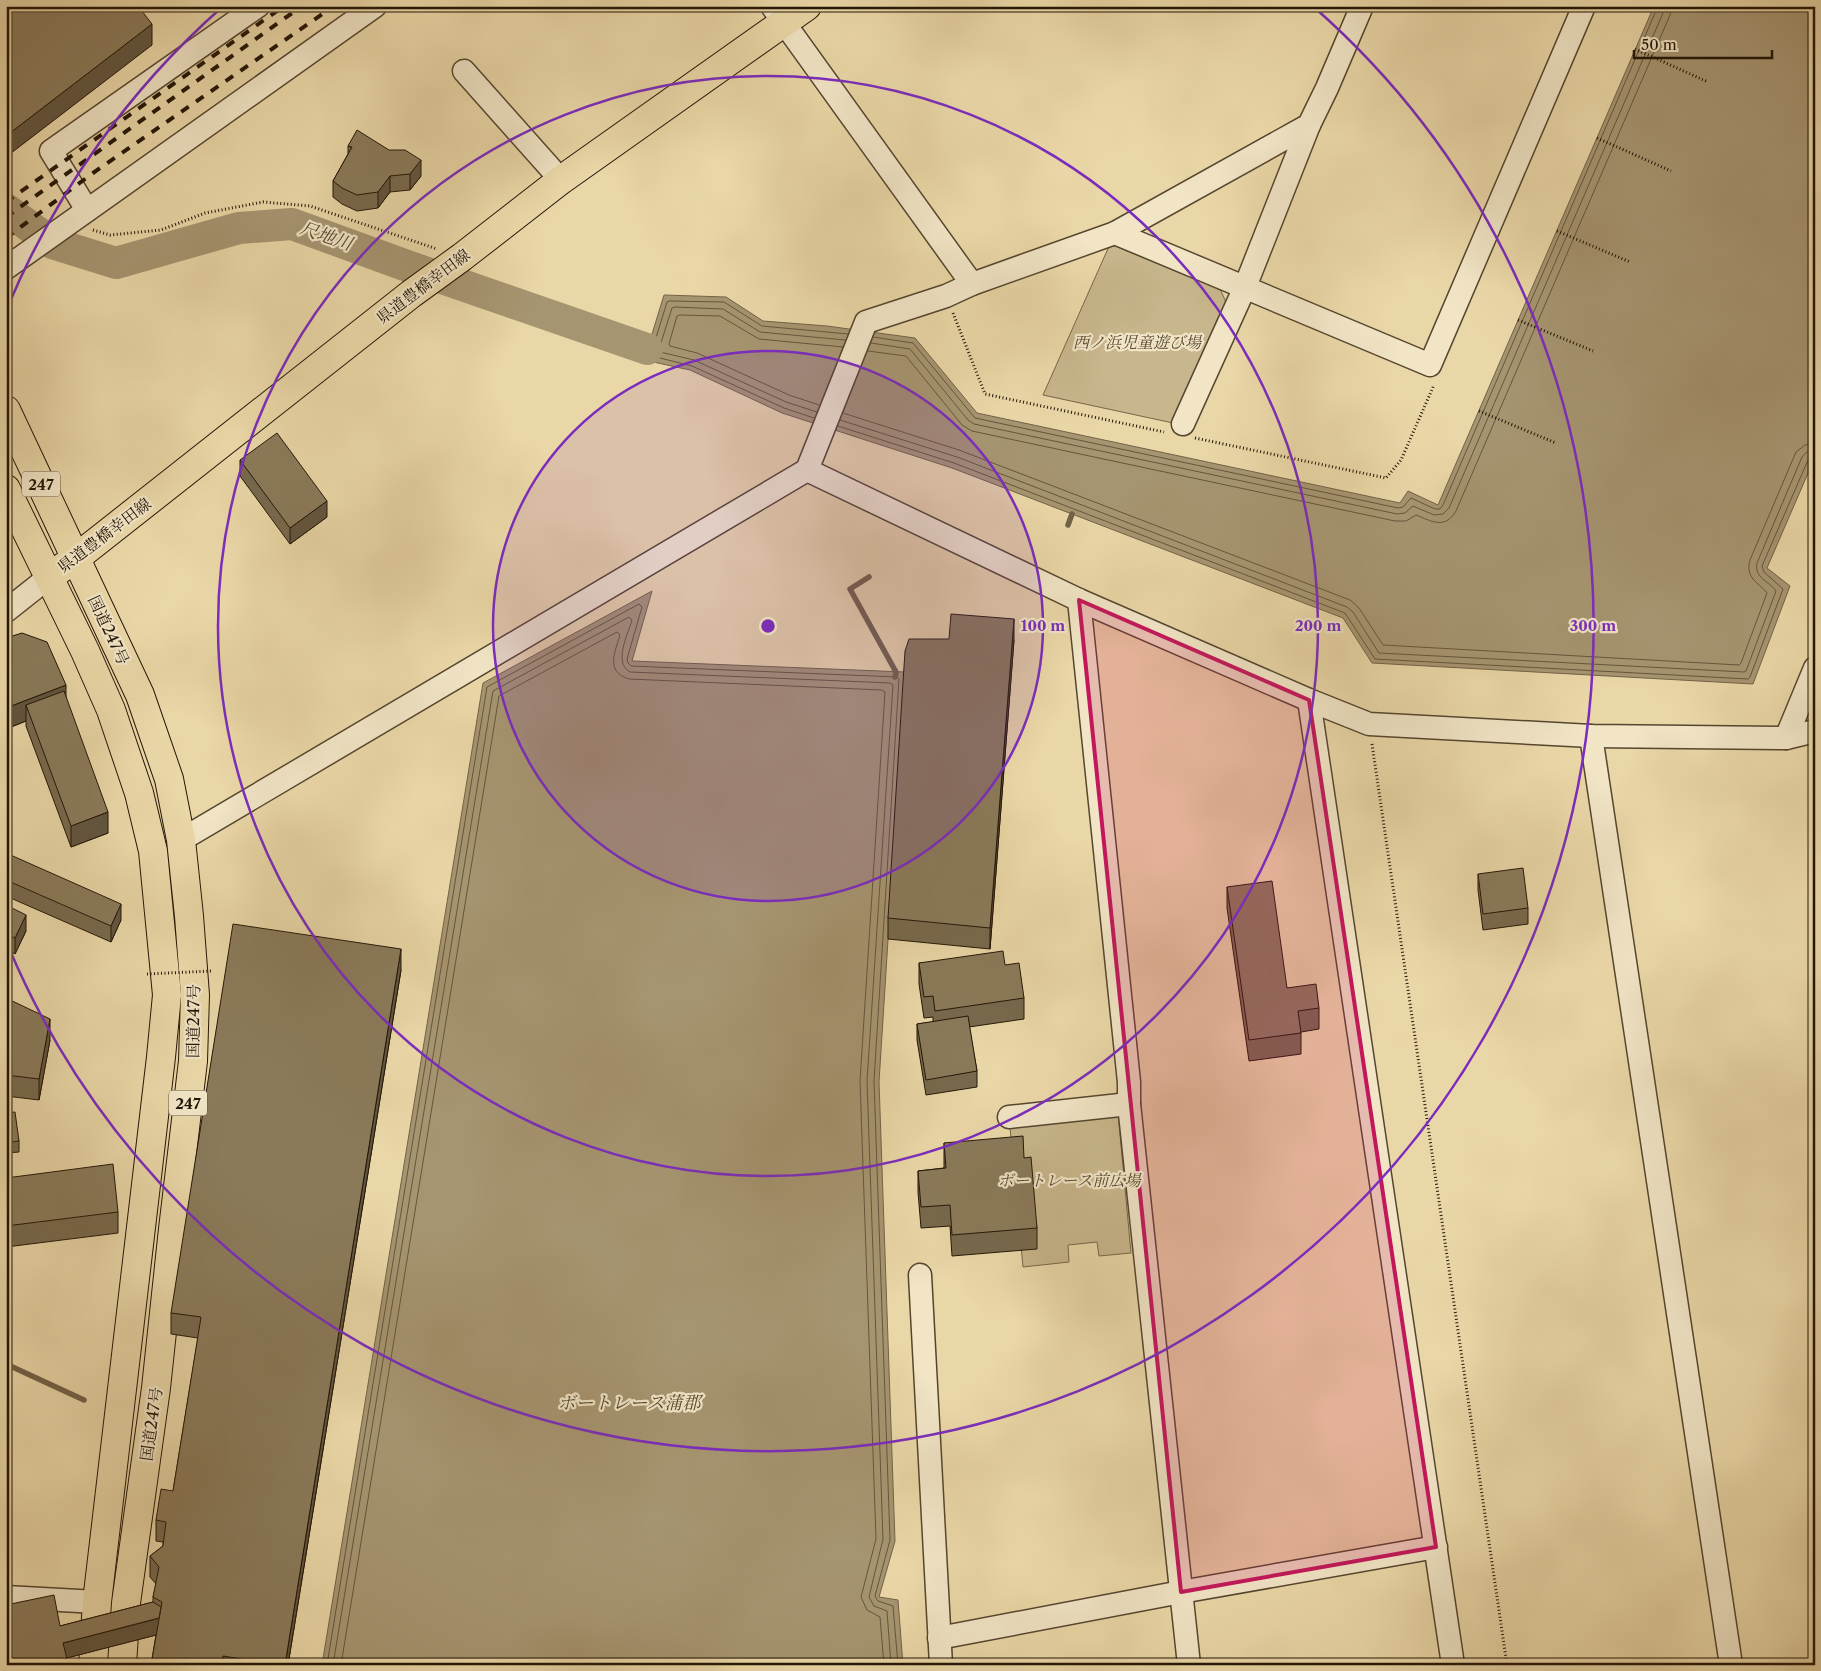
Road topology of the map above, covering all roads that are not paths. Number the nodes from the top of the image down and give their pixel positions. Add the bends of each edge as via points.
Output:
1 (258, 6) edge
2 (374, 6) edge
3 (807, 6) edge
4 (1362, 6) edge
5 (1584, 6) edge
6 (778, 15) edge
7 (464, 71) dead end
8 (1309, 125) junction
9 (561, 180) junction
10 (77, 217) junction
11 (1115, 233) junction
12 (6, 268) edge
13 (972, 284) junction
14 (1245, 287) junction
15 (6, 410) edge
16 (1183, 424) dead end
17 (807, 470) junction
18 (6, 488) edge
19 (76, 558) junction
20 (49, 577) junction
21 (1079, 600) junction
22 (6, 611) edge
23 (1815, 668) edge
24 (1309, 700) junction
25 (1815, 731) edge
26 (1591, 736) junction
27 (1786, 738) junction
28 (181, 840) junction
29 (1129, 1104) junction
30 (1009, 1117) dead end
31 (920, 1275) dead end
32 (1436, 1547) junction
33 (1181, 1592) junction
34 (6, 1597) edge
35 (97, 1602) junction
36 (940, 1638) junction
37 (93, 1665) edge
38 (122, 1665) edge
39 (941, 1665) edge
40 (1189, 1665) edge
41 (1453, 1665) edge
42 (1731, 1665) edge

1 - 10 street via 51,152
2 - 10 street
3 - 6 main road, 県道豊橋幸田線
4 - 8 street
5 - 14 street via 1430,365
6 - 9 main road, 県道豊橋幸田線
6 - 13 street
7 - 9 street
8 - 11 street
8 - 14 street
9 - 19 main road, 県道豊橋幸田線
10 - 12 street
11 - 13 street
11 - 14 street
13 - 17 street via 946,296 866,322
14 - 16 street
15 - 19 main road, 国道247号 / 247
17 - 21 street
17 - 28 street
18 - 20 main road, 国道247号 / 247
19 - 20 main road, 県道豊橋幸田線
19 - 28 main road, 国道247号 / 247 via 140,696 169,779
20 - 22 street
20 - 35 main road, 国道247号 / 247 via 111,710 139,794 153,851 166,995
21 - 24 street
21 - 29 street
23 - 27 street
24 - 26 street via 1369,724
24 - 32 street
25 - 27 street
26 - 27 street
26 - 42 street
28 - 38 main road, 国道247号 / 247 via 194,995 193,1061 156,1388 126,1603
29 - 30 street
29 - 33 street
31 - 36 street
32 - 33 street
32 - 41 street
33 - 36 street
33 - 40 street
34 - 35 street
35 - 37 main road, 国道247号 / 247
36 - 39 street

